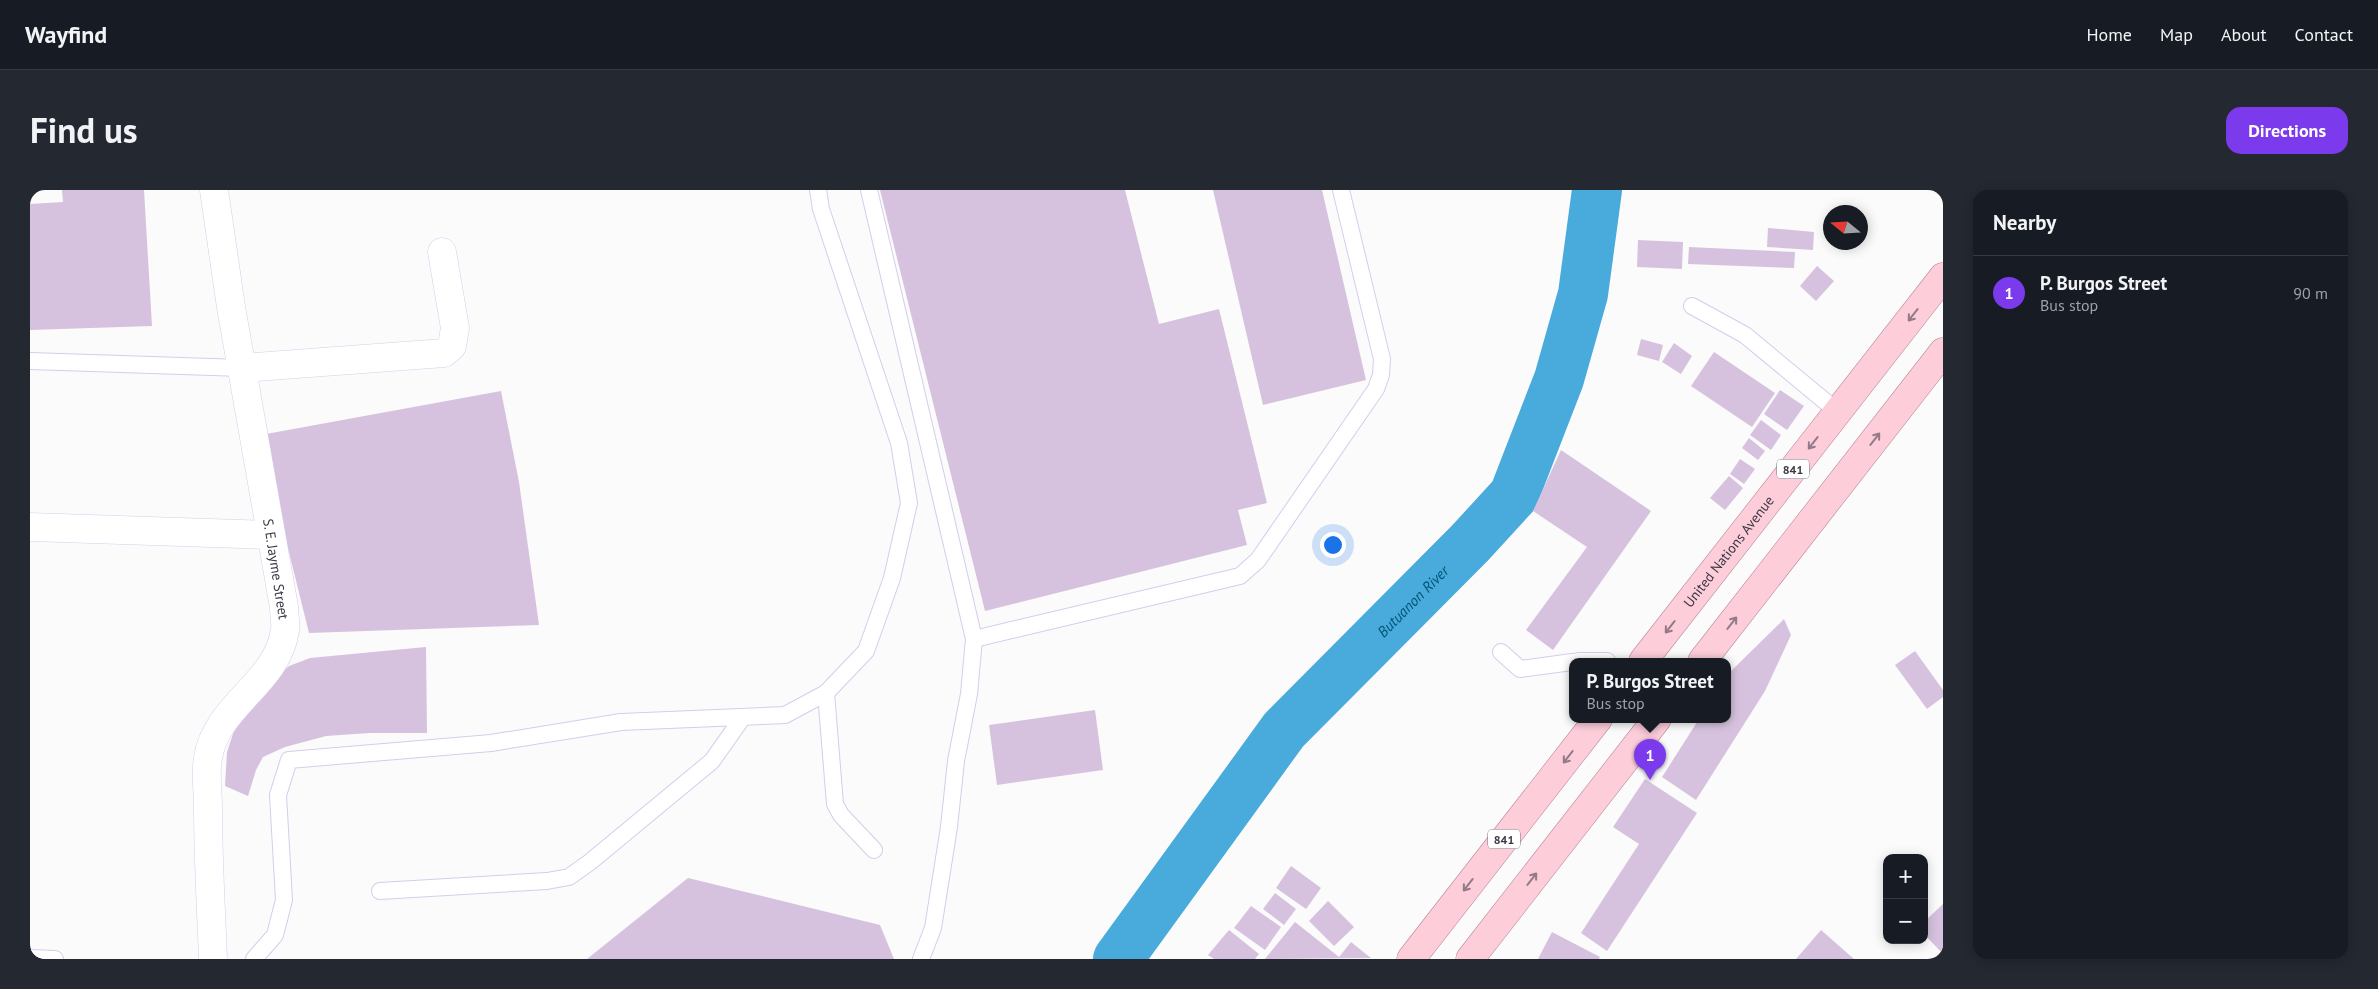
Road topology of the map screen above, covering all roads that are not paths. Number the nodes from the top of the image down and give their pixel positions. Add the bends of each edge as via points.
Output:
1 (214, 190) edge
2 (818, 190) edge
3 (869, 190) edge
4 (1341, 190) edge
5 (442, 252) dead end
6 (1943, 277) edge
7 (1692, 306) dead end
8 (1943, 352) edge
9 (30, 361) edge
10 (242, 368) junction
11 (1838, 412) junction
12 (30, 527) edge
13 (271, 536) junction
14 (974, 639) junction
15 (1501, 652) dead end
16 (1645, 658) edge
17 (1704, 658) edge
18 (1569, 662) edge
19 (826, 693) junction
20 (743, 717) junction
21 (1595, 723) edge
22 (1654, 723) edge
23 (874, 850) dead end
24 (380, 891) dead end
25 (30, 958) edge
26 (55, 959) edge
27 (213, 959) edge
28 (254, 959) edge
29 (921, 959) edge
30 (1411, 959) edge
31 (1470, 959) edge

1 - 10 street, S. E. Jayme Street
2 - 19 lane via 821,209 899,443 909,503 892,578 866,651
3 - 14 lane
4 - 14 lane via 1382,359 1381,375 1376,388 1258,560 1240,576
5 - 10 street via 456,328 452,346 444,353
6 -> 11 main road, United Nations Avenue / 841
7 - 11 lane via 1745,335
17 -> 8 main road
9 - 10 lane
10 - 13 street, S. E. Jayme Street
11 -> 16 main road, United Nations Avenue / 841
12 - 13 street
13 - 27 street, S. E. Jayme Street via 285,630 279,650 265,675 231,711 215,734 208,758
14 - 29 lane via 969,694 956,761 933,928
15 - 18 lane via 1520,668
19 - 20 lane via 785,715
19 - 23 lane via 835,804 840,815
20 - 24 lane via 712,761 569,877
20 - 28 lane via 621,722 491,743 289,760 278,795 284,900 275,935
21 -> 30 main road, 841
31 -> 22 main road
25 - 26 lane

